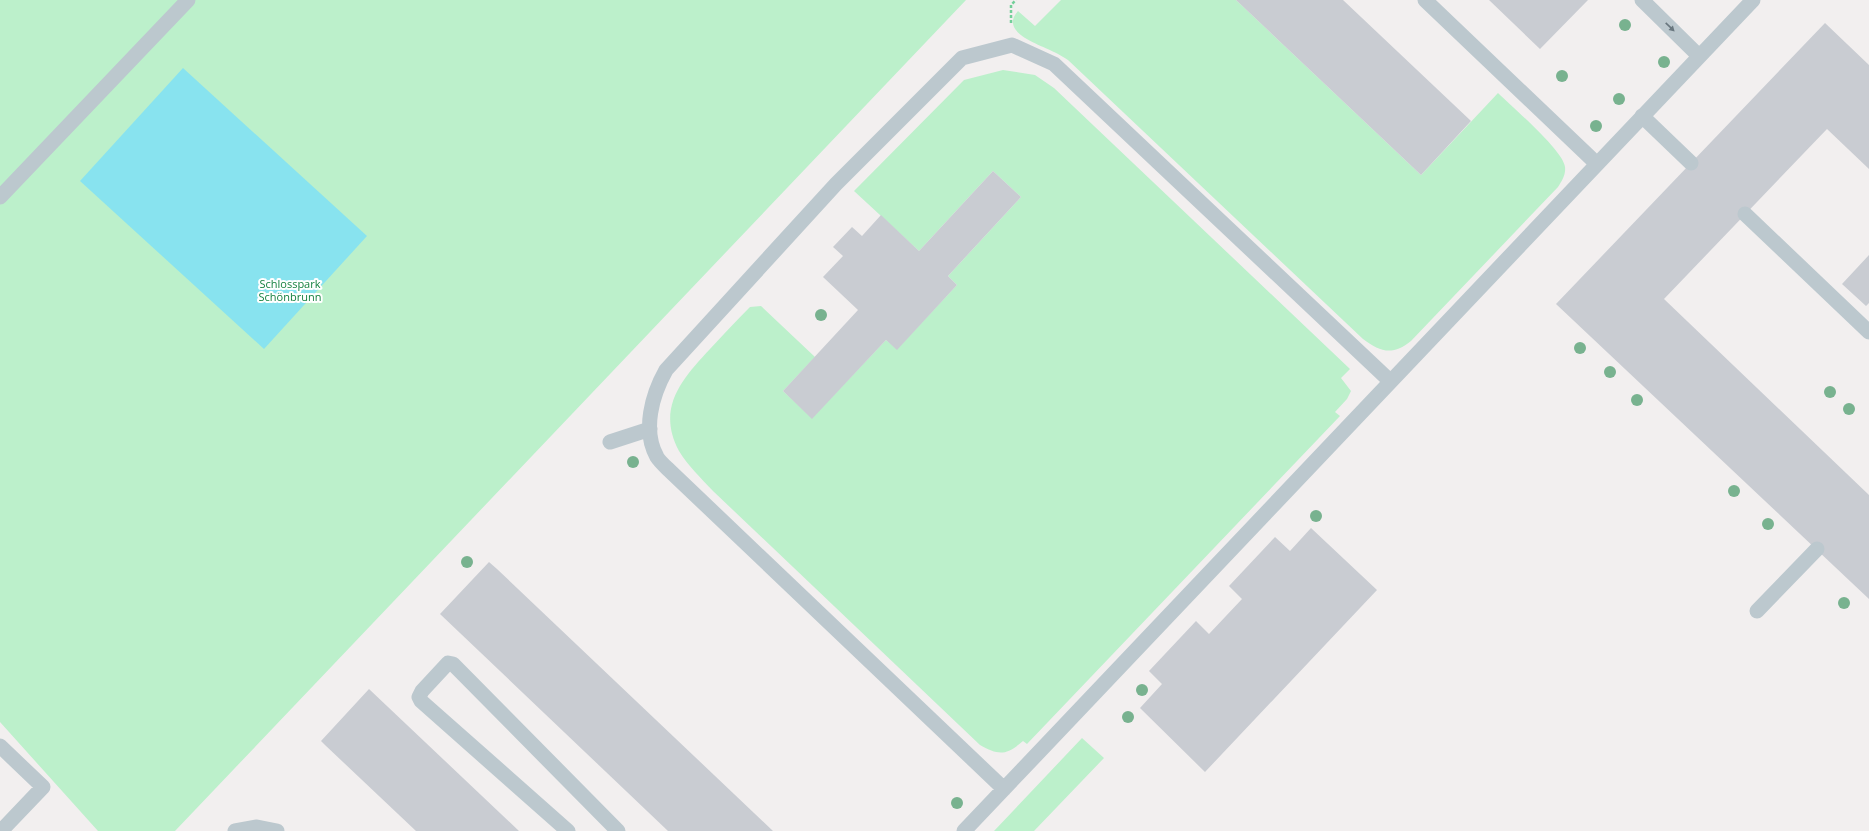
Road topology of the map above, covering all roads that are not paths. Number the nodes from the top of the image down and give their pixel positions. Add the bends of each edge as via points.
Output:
1 (188, 0) edge
2 (1425, 0) edge
3 (1642, 0) edge
4 (1753, 0) edge
5 (1700, 56) junction
6 (1642, 116) junction
7 (1691, 163) dead end
8 (1597, 164) junction
9 (0, 197) edge
10 (1745, 214) dead end
11 (1869, 332) edge
12 (1390, 381) junction
13 (650, 429) junction
14 (610, 442) dead end
15 (1817, 549) dead end
16 (1757, 611) dead end
17 (0, 746) edge
18 (1004, 789) junction
19 (1, 831) edge
20 (236, 831) edge
21 (277, 831) edge
22 (568, 831) edge
23 (618, 831) edge
24 (964, 831) edge

1 - 9 lane
2 - 8 lane
3 -> 5 lane
4 - 5 lane
5 - 6 lane
6 - 7 lane
6 - 8 lane
8 - 12 lane
10 - 11 lane
12 - 13 lane via 1054,64 1012,45 962,58 836,184 666,370 653,400
12 - 18 lane
13 - 14 lane
13 - 18 lane via 657,458
15 - 16 lane
17 - 19 lane via 43,786
18 - 24 lane
20 - 21 lane via 257,827
22 - 23 lane via 421,701 419,697 422,691 448,663 453,664

